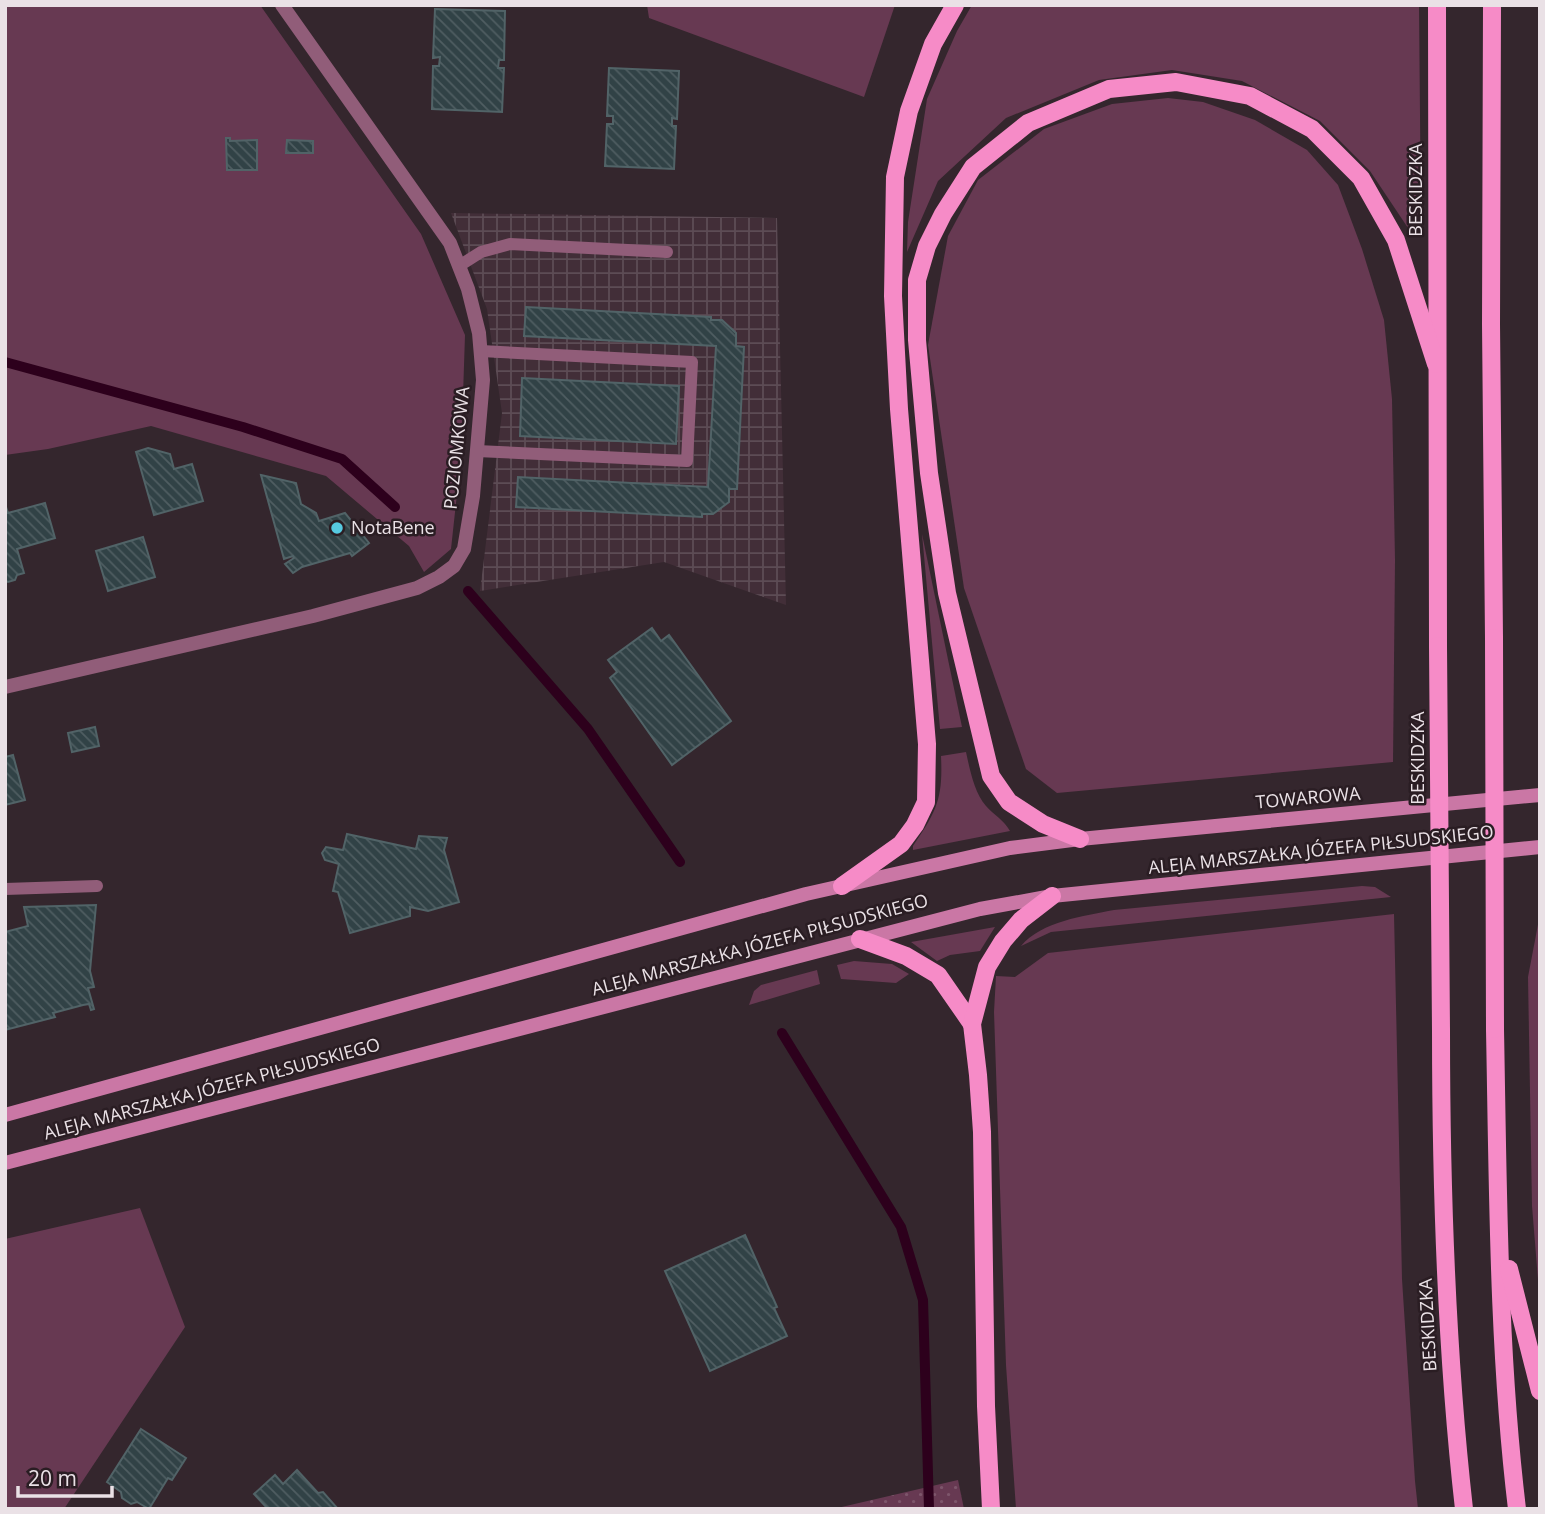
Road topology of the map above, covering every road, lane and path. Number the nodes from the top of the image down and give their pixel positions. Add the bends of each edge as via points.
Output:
1 (282, 5) edge
2 (955, 5) edge
3 (1437, 5) edge
4 (1492, 5) edge
5 (667, 252) dead end
6 (459, 266) junction
7 (481, 351) junction
8 (1436, 364) junction
9 (477, 451) junction
10 (5, 687) edge
11 (1540, 795) edge
12 (1080, 839) junction
13 (1540, 847) edge
14 (97, 886) dead end
15 (842, 886) junction
16 (5, 889) edge
17 (1052, 896) junction
18 (860, 939) junction
19 (972, 1024) junction
20 (5, 1115) edge
21 (5, 1163) edge
22 (1499, 1229) junction
23 (1540, 1391) edge
24 (991, 1509) edge
25 (1464, 1509) edge
26 (1517, 1509) edge

1 - 6 street, POZIOMKOWA via 450,243
2 - 15 main road via 933,44 913,100 895,177 893,296 926,744 926,802 901,844
3 - 8 main road, BESKIDZKA
4 - 22 main road, bridge
5 - 6 lane via 510,244 481,252
6 - 7 street, POZIOMKOWA
7 - 9 street, POZIOMKOWA
7 - 9 lane via 692,362 687,461
8 - 12 main road via 1396,240 1361,178 1312,129 1250,96 1176,82 1109,89 1028,123 973,167 927,246 917,280 916,340 947,593 991,776 1009,802 1043,824
8 - 25 main road, BESKIDZKA, bridge via 1444,1233
9 - 10 street, POZIOMKOWA via 464,549 454,566 417,588
11 - 12 main road, TOWAROWA
12 - 15 main road, ALEJA MARSZAŁKA JÓZEFA PIŁSUDSKIEGO via 1010,848
13 - 17 main road, ALEJA MARSZAŁKA JÓZEFA PIŁSUDSKIEGO
14 - 16 lane
15 - 20 main road, ALEJA MARSZAŁKA JÓZEFA PIŁSUDSKIEGO
17 - 18 main road, ALEJA MARSZAŁKA JÓZEFA PIŁSUDSKIEGO
17 - 19 main road via 1003,941 984,975
18 - 19 main road via 906,956 938,975
18 - 21 main road, ALEJA MARSZAŁKA JÓZEFA PIŁSUDSKIEGO
19 - 24 main road via 982,1132
22 - 23 main road
22 - 26 main road

